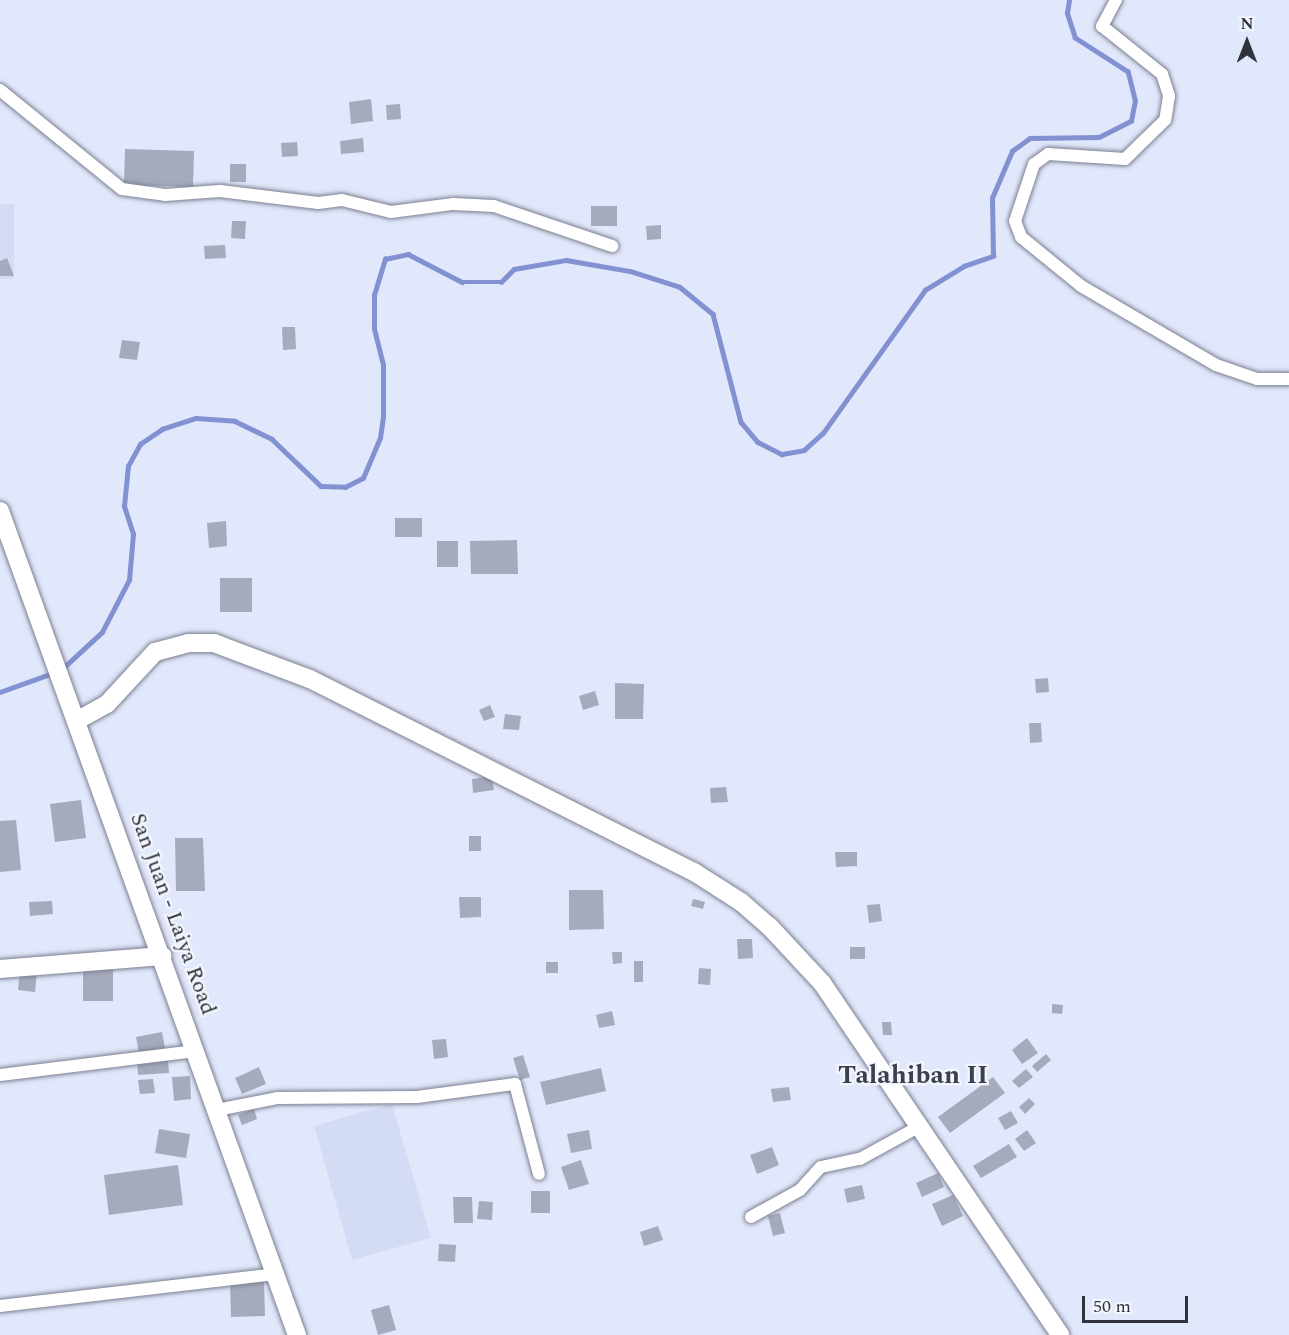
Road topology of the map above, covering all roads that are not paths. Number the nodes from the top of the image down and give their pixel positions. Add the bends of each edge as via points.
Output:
1 (1116, 0) edge
2 (0, 90) edge
3 (612, 246) dead end
4 (1289, 379) edge
5 (0, 511) edge
6 (78, 720) junction
7 (162, 956) junction
8 (0, 969) edge
9 (196, 1051) junction
10 (0, 1075) edge
11 (217, 1110) junction
12 (920, 1126) junction
13 (539, 1174) dead end
14 (751, 1217) dead end
15 (275, 1274) junction
16 (0, 1306) edge
17 (297, 1335) edge
18 (1060, 1335) edge

1 - 4 street via 1102,26 1162,74 1169,96 1165,120 1125,159 1048,154 1034,164 1015,221 1020,237 1081,286 1216,365 1257,380
2 - 3 street via 122,189 165,195 220,191 318,203 342,200 391,212 453,204 494,206
5 - 6 street, San Juan - Laiya Road
6 - 7 street, San Juan - Laiya Road
6 - 12 street via 107,704 155,652 188,642 240,650 320,683 640,842 741,902 810,967
7 - 8 street
7 - 9 street, San Juan - Laiya Road
9 - 10 street
9 - 11 street, San Juan - Laiya Road
11 - 13 street via 277,1098 417,1097 514,1084
11 - 15 street, San Juan - Laiya Road
12 - 14 street via 860,1159 821,1167 800,1190
12 - 18 street
15 - 16 street
15 - 17 street, San Juan - Laiya Road

